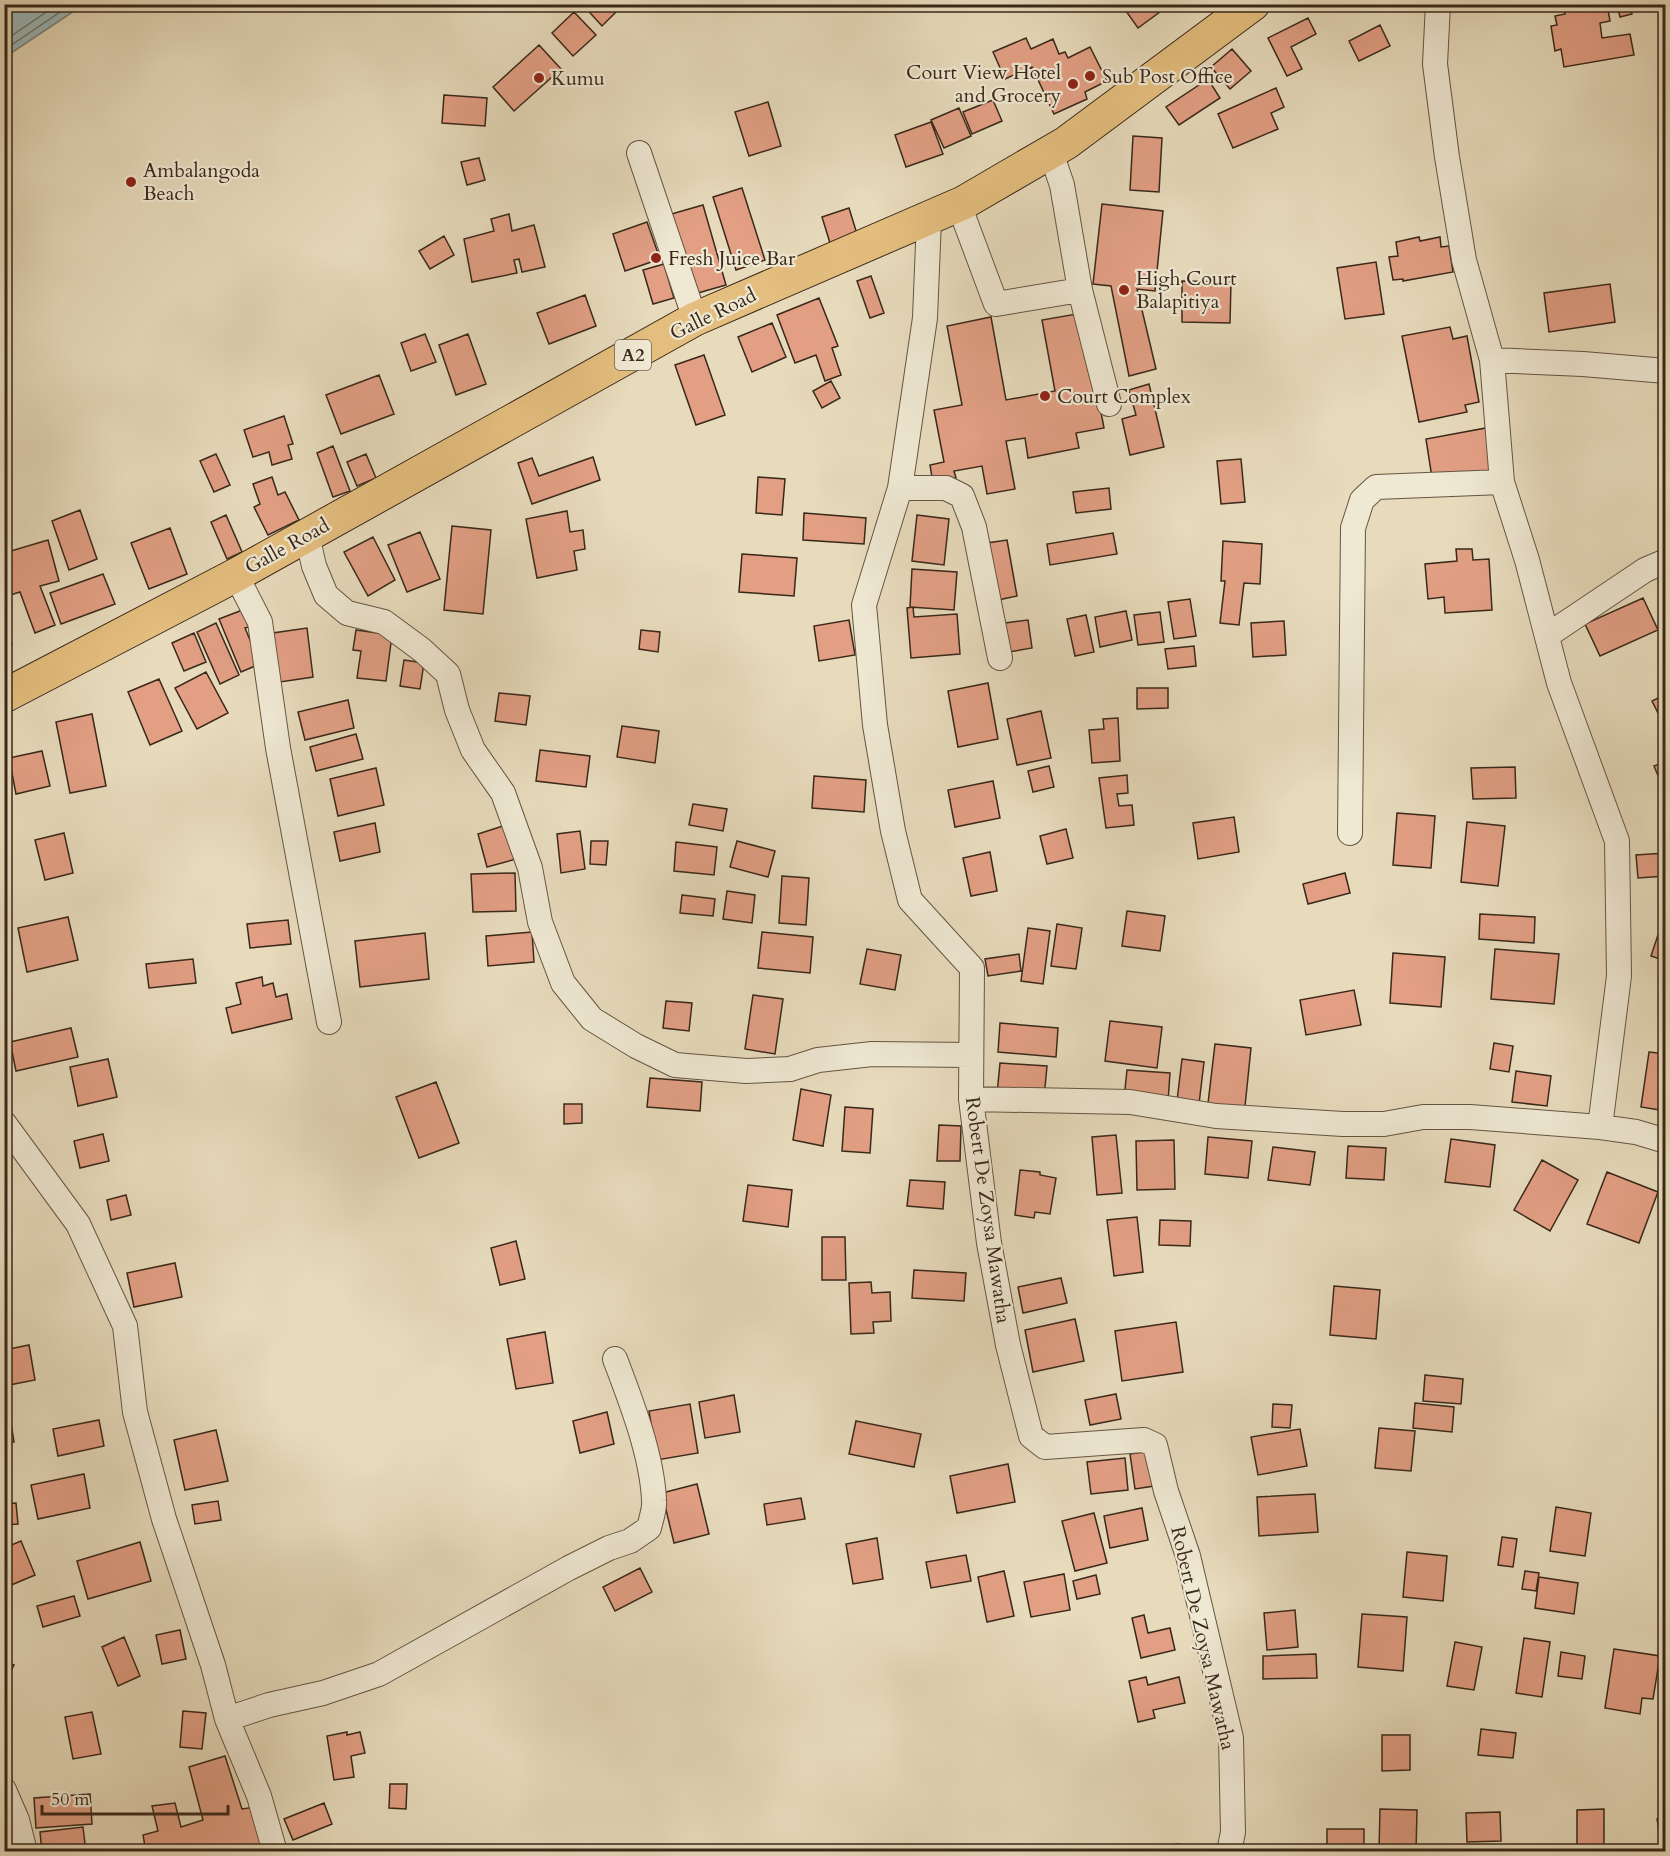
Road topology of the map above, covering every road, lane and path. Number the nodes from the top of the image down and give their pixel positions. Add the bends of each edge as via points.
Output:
1 (1253, 4) edge
2 (1438, 4) edge
3 (639, 153) dead end
4 (1051, 153) junction
5 (959, 205) junction
6 (930, 219) junction
7 (1080, 290) junction
8 (695, 319) junction
9 (1492, 360) junction
10 (1665, 371) edge
11 (1109, 404) dead end
12 (1502, 482) junction
13 (900, 488) junction
14 (307, 535) junction
15 (1665, 561) edge
16 (236, 574) junction
17 (1548, 635) junction
18 (1000, 658) dead end
19 (4, 696) edge
20 (1350, 833) dead end
21 (329, 1022) dead end
22 (971, 1055) junction
23 (971, 1099) junction
24 (4, 1124) edge
25 (1600, 1127) junction
26 (1665, 1141) edge
27 (615, 1359) dead end
28 (227, 1719) junction
29 (4, 1790) edge
30 (25, 1851) edge
31 (276, 1851) edge
32 (1229, 1851) edge

1 - 4 highway, Galle Road / A2
2 - 9 street via 1435,64 1447,157 1464,260
3 - 8 street
4 - 5 highway, Galle Road / A2
4 - 7 street via 1062,185
5 - 6 highway, Galle Road / A2
5 - 7 street via 996,303
6 - 8 highway, Galle Road / A2
6 - 13 street, Robert De Zoysa Mawatha via 925,318
7 - 11 street
8 - 14 highway, Galle Road / A2
9 - 10 street
9 - 12 street
12 - 17 street
12 - 20 street via 1376,488 1362,500 1353,528
13 - 18 street via 946,488 962,496 974,527
13 - 22 street, Robert De Zoysa Mawatha via 864,605 875,724 893,831 910,900 972,968
14 - 16 highway, Galle Road / A2
14 - 22 street via 326,595 347,613 384,622 448,674 457,710 474,750 503,793 530,868 540,922 563,983 592,1019 675,1065 746,1071 790,1069 818,1060 872,1054
15 - 17 street via 1645,570
16 - 19 highway, Galle Road / A2
16 - 21 street via 260,622 278,748
17 - 25 street via 1559,683 1617,841 1619,976
22 - 23 street, Robert De Zoysa Mawatha
23 - 25 street via 1130,1102 1216,1116 1343,1124 1470,1117
23 - 32 street, Robert De Zoysa Mawatha via 989,1243 1008,1345 1031,1436 1045,1447 1144,1440 1155,1444 1188,1556 1231,1738 1233,1832
24 - 28 street via 78,1224 125,1326 135,1412
25 - 26 street
27 - 28 street via 650,1467 655,1502 649,1528 379,1674
28 - 31 street via 259,1796
29 - 30 street

